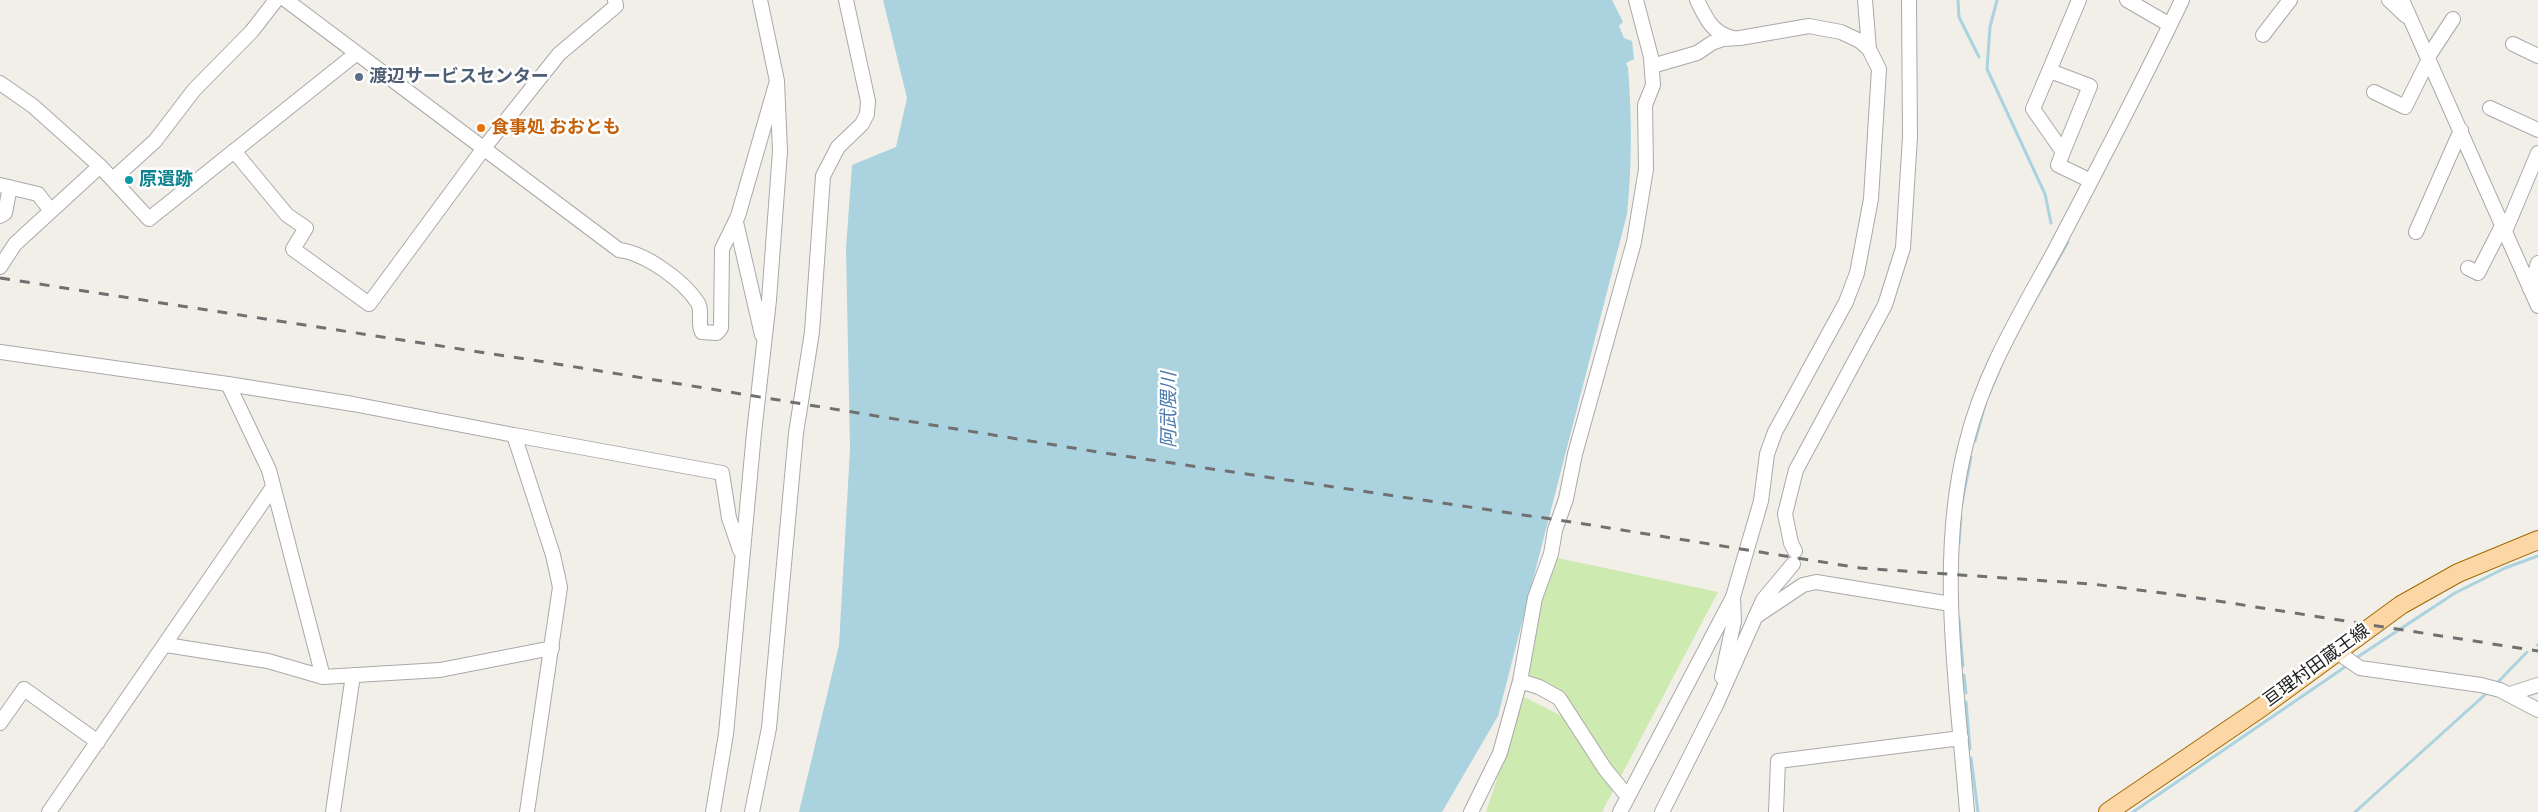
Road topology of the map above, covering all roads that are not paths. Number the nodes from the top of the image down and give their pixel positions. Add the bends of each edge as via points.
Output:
1 (276, 0) edge
2 (286, 0) edge
3 (615, 0) edge
4 (760, 0) edge
5 (846, 0) edge
6 (1636, 0) edge
7 (1697, 0) edge
8 (1866, 0) edge
9 (1909, 0) edge
10 (2079, 0) edge
11 (2127, 0) edge
12 (2182, 0) edge
13 (2290, 0) edge
14 (2389, 0) edge
15 (2402, 0) edge
16 (2453, 19) dead end
17 (2412, 22) junction
18 (2170, 25) junction
19 (2264, 35) dead end
20 (1735, 39) junction
21 (2513, 44) dead end
22 (1869, 49) junction
23 (357, 54) junction
24 (2538, 56) edge
25 (2428, 58) junction
26 (1652, 66) junction
27 (2050, 70) junction
28 (777, 81) junction
29 (0, 83) edge
30 (2374, 92) dead end
31 (2490, 108) dead end
32 (2461, 130) junction
33 (2538, 130) edge
34 (484, 148) junction
35 (234, 151) junction
36 (2063, 152) junction
37 (2538, 153) edge
38 (100, 166) junction
39 (113, 179) junction
40 (2091, 181) junction
41 (5, 186) edge
42 (51, 211) junction
43 (0, 216) edge
44 (736, 222) junction
45 (2504, 227) junction
46 (2416, 232) dead end
47 (2538, 263) edge
48 (0, 267) edge
49 (2468, 268) dead end
50 (2530, 290) junction
51 (2538, 306) edge
52 (764, 345) junction
53 (0, 352) edge
54 (228, 384) junction
55 (514, 435) junction
56 (273, 487) junction
57 (2538, 540) edge
58 (742, 557) junction
59 (1733, 597) junction
60 (1951, 604) junction
61 (1755, 617) junction
62 (166, 645) junction
63 (552, 648) junction
64 (2337, 652) junction
65 (353, 675) junction
66 (323, 677) junction
67 (1520, 680) junction
68 (2538, 685) edge
69 (2505, 692) junction
70 (1717, 703) junction
71 (2538, 710) edge
72 (0, 723) edge
73 (1961, 738) junction
74 (98, 742) junction
75 (1628, 797) junction
76 (49, 812) edge
77 (333, 812) edge
78 (528, 812) edge
79 (713, 812) edge
80 (752, 812) edge
81 (1471, 812) edge
82 (1620, 812) edge
83 (1662, 812) edge
84 (1776, 812) edge
85 (1967, 812) edge
86 (2108, 812) edge

1 - 39 street via 252,31 194,90 155,141
2 - 23 street
3 - 34 street via 616,6 559,54
4 - 28 street
5 - 80 street via 868,101 867,114 862,124 838,147 823,176 812,332 796,433 769,728
6 - 26 street
7 - 20 street via 1712,28
8 - 22 street
9 - 61 street via 1910,146 1900,262 1884,305 1796,470 1785,514 1794,557 1766,595
10 - 27 street
11 - 18 street
12 - 18 street
13 - 19 street
14 - 17 street
15 - 17 street
16 - 25 street
17 - 25 street
18 - 40 street
20 - 22 street via 1809,26 1823,27 1860,41
20 - 26 street via 1712,42 1697,53
21 - 24 street
22 - 59 street via 1879,69 1872,199 1857,273 1846,302 1766,454 1761,501
23 - 34 street
23 - 35 street
25 - 30 street via 2405,108
25 - 32 street
26 - 67 street via 1653,85 1644,105 1646,169 1634,242 1575,454 1551,554 1535,598
27 - 36 street via 2033,109
27 - 36 street via 2090,86
28 - 44 street
28 - 52 street via 780,151
29 - 38 street via 33,106
31 - 33 street
32 - 45 street
32 - 46 street
34 - 35 street via 369,304 293,249 306,228 287,215
34 - 44 street via 618,250 640,254 678,282 698,303 702,332 717,333 721,328 722,249
35 - 39 street via 149,219
36 - 40 street via 2058,165
37 - 45 street
38 - 39 street
38 - 42 street
40 - 60 street via 2010,329 1978,402 1965,446 1956,496
41 - 42 street via 38,194
41 - 43 street via 5,213
42 - 48 street via 15,244
44 - 52 street
45 - 49 street via 2478,273
45 - 50 street
47 - 50 street
50 - 51 street
52 - 58 street
53 - 54 street
54 - 55 street
54 - 56 street via 270,470
55 - 58 street via 722,473 729,518
55 - 63 street via 553,555 560,587
56 - 62 street
56 - 66 street
57 - 64 main road, 亘理村田蔵王線 via 2497,555 2427,590
58 - 79 street via 726,734
59 - 70 street via 1734,621
59 - 75 street
60 - 61 street via 1816,582 1803,585
60 - 73 street
61 - 70 street
62 - 66 street via 268,662
62 - 74 street
63 - 65 street via 440,670
63 - 78 street
64 - 69 street via 2360,668 2481,685
64 - 86 main road, 亘理村田蔵王線
65 - 66 street
65 - 77 street
67 - 75 street via 1559,698 1604,769
67 - 81 street via 1500,753
68 - 69 street
69 - 71 street
70 - 83 street
72 - 74 street via 24,689
73 - 84 street via 1778,761
73 - 85 street
74 - 76 street
75 - 82 street

